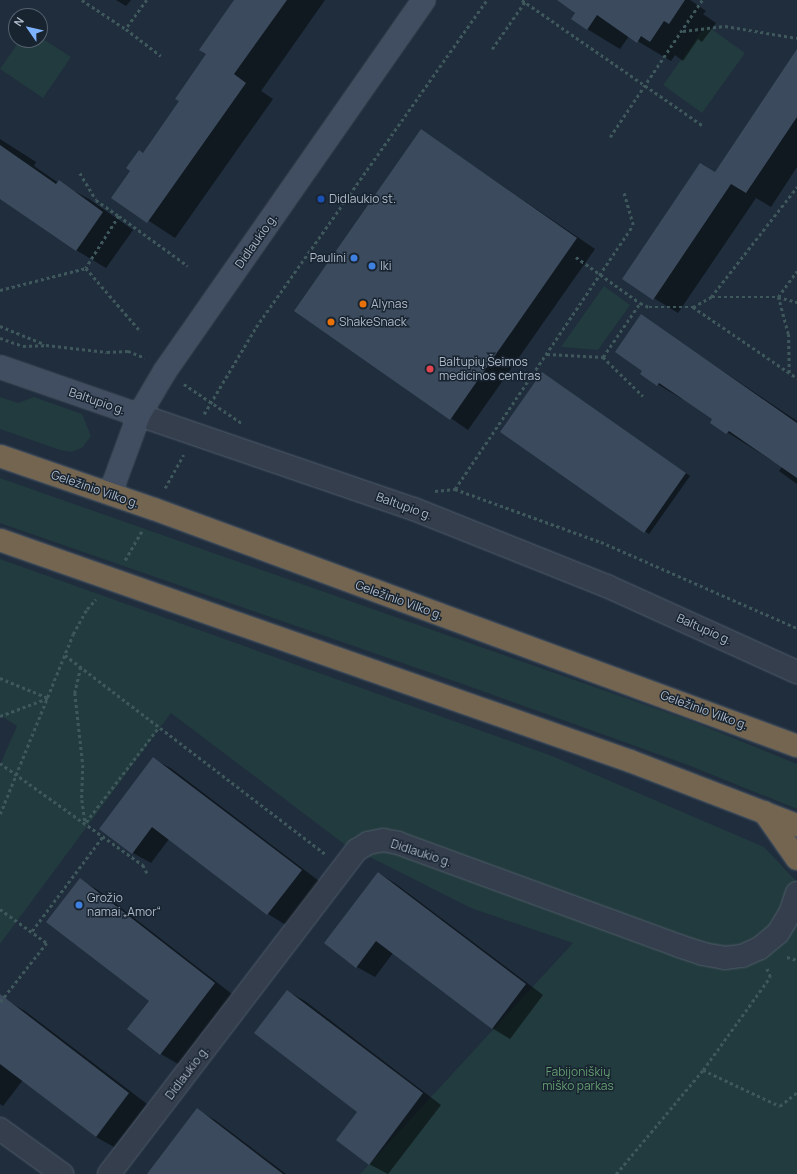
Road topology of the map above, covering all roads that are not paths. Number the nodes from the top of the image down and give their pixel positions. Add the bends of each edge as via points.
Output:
1 (424, 0) edge
2 (0, 367) edge
3 (139, 416) junction
4 (0, 456) edge
5 (110, 494) junction
6 (0, 540) edge
7 (797, 672) edge
8 (797, 746) edge
9 (764, 811) junction
10 (797, 824) edge
11 (797, 859) edge
12 (797, 893) edge
13 (0, 1128) edge
14 (62, 1174) edge
15 (110, 1174) edge

1 - 3 street, Didlaukio g. via 165,371
2 - 3 street, Baltupio g.
3 - 5 street, Didlaukio g.
3 - 7 street, Baltupio g. via 422,512 607,586
4 - 5 highway, Geležinio Vilko g.
5 - 8 highway, Geležinio Vilko g.
6 - 9 highway via 630,761
9 - 10 highway
9 - 11 highway
12 - 15 street, Didlaukio g. via 791,911 778,933 760,948 742,956 725,958 703,954 398,843 383,840 368,843 357,850
13 - 14 street

